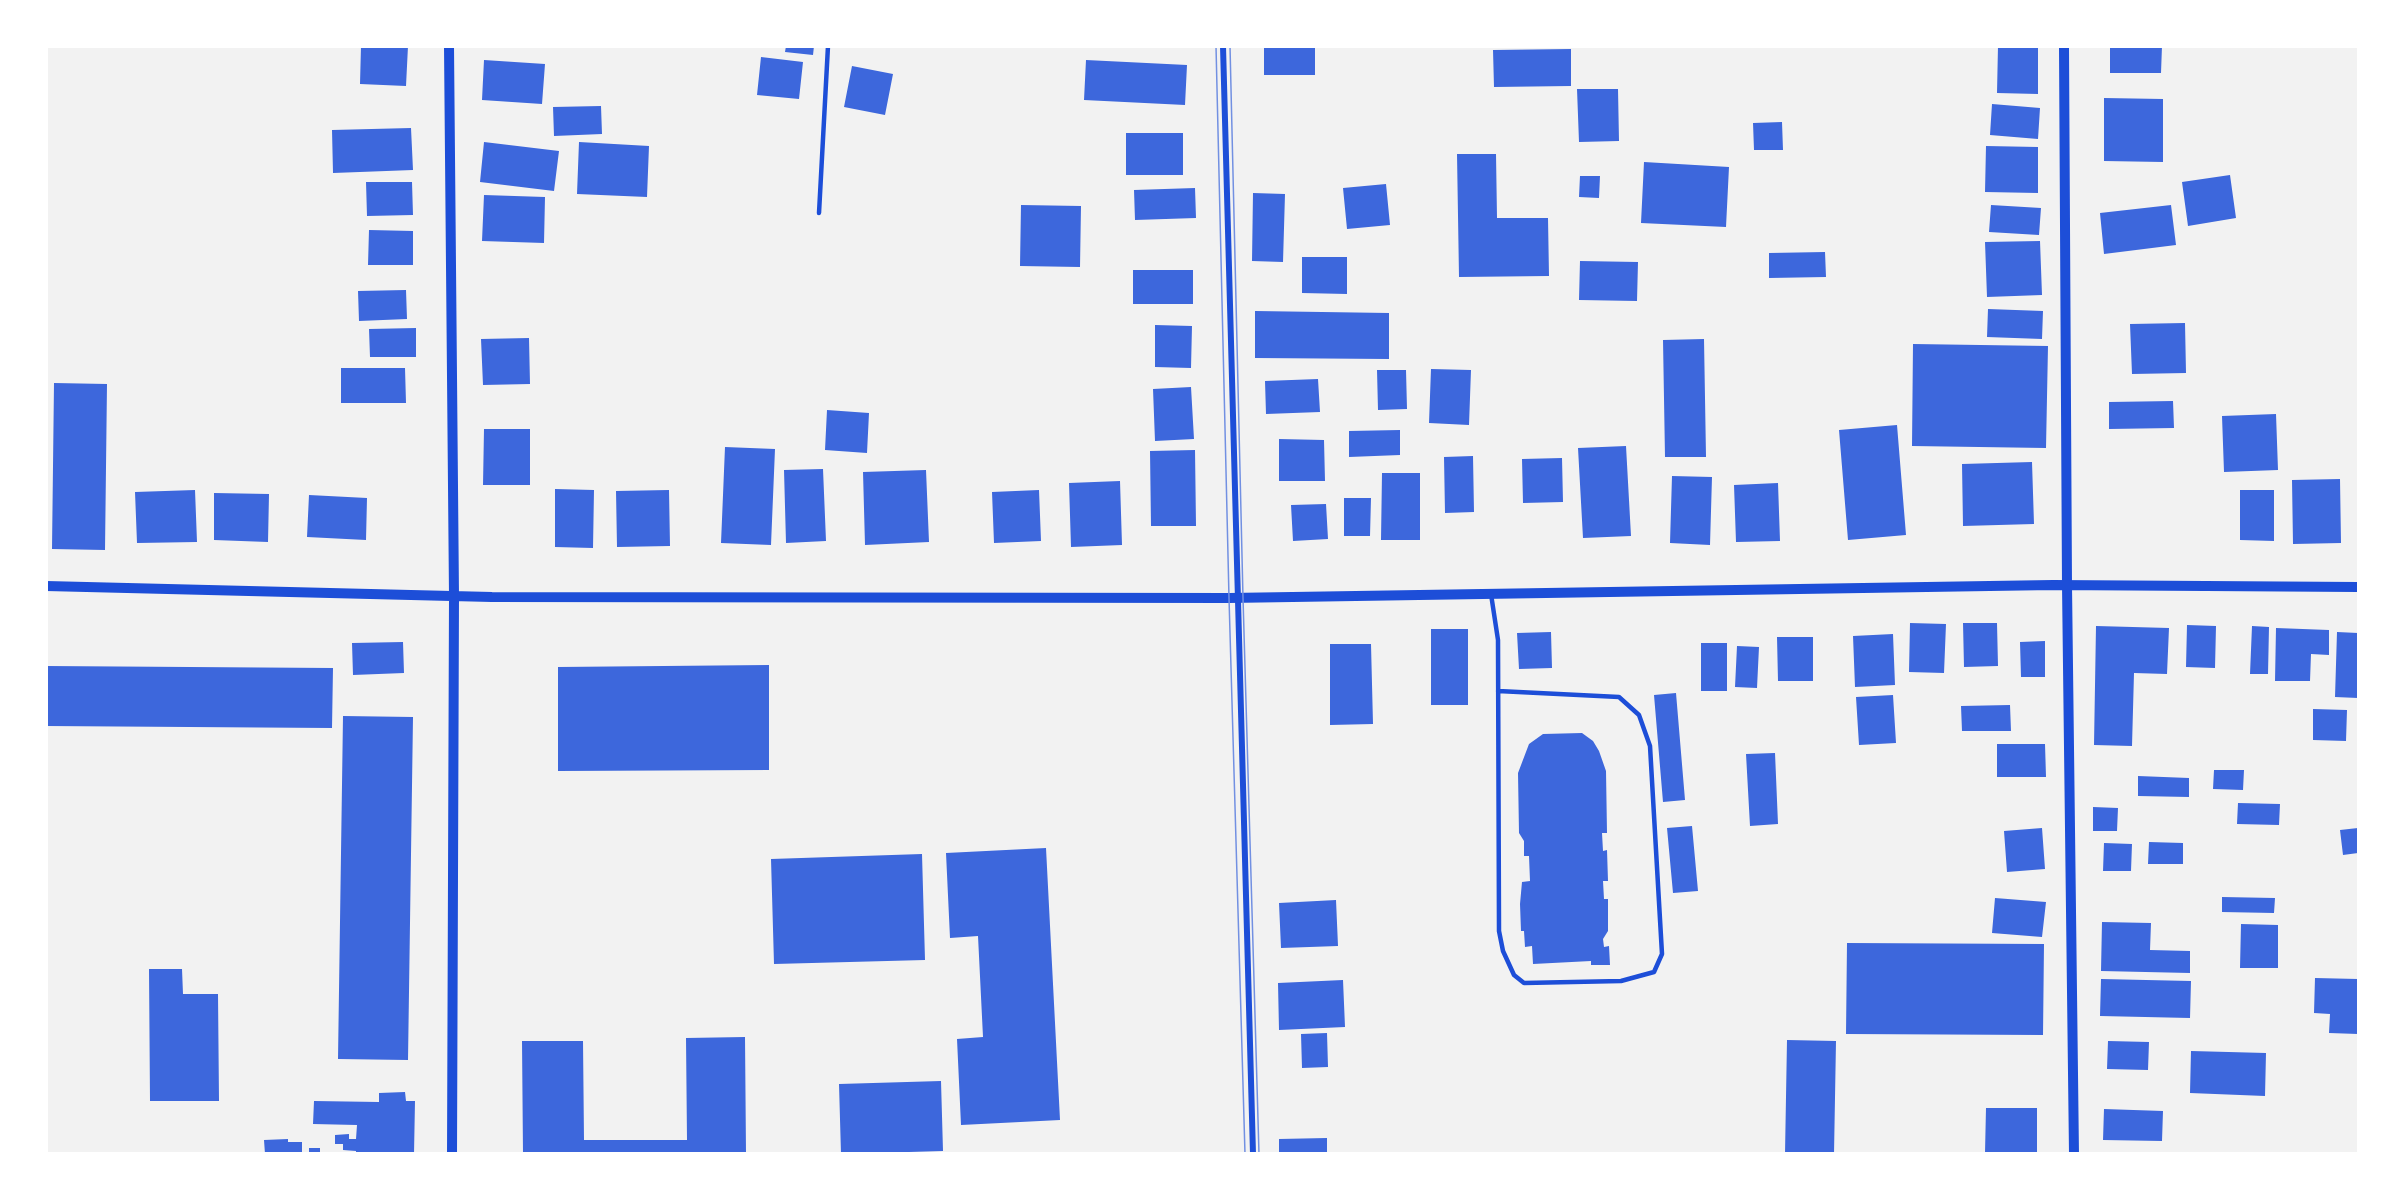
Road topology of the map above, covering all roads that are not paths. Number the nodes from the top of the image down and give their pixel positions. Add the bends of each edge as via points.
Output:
1 (449, 46) edge
2 (828, 46) edge
3 (1223, 46) edge
4 (2064, 46) edge
5 (819, 213) dead end
6 (2067, 585) junction
7 (46, 586) edge
8 (2358, 586) edge
9 (1491, 594) junction
10 (454, 596) junction
11 (1236, 598) junction
12 (1498, 691) junction
13 (452, 1154) edge
14 (1253, 1154) edge
15 (2074, 1154) edge

1 - 10 street
2 - 5 lane
3 - 11 street
4 - 6 street
6 - 8 street
6 - 9 street
6 - 15 street
7 - 10 street
9 - 11 street
9 - 12 lane via 1498,640
10 - 11 street
10 - 13 street
11 - 14 street
12 - 12 lane via 1499,931 1514,975 1524,983 1621,981 1654,972 1662,954 1650,746 1639,715 1619,697

